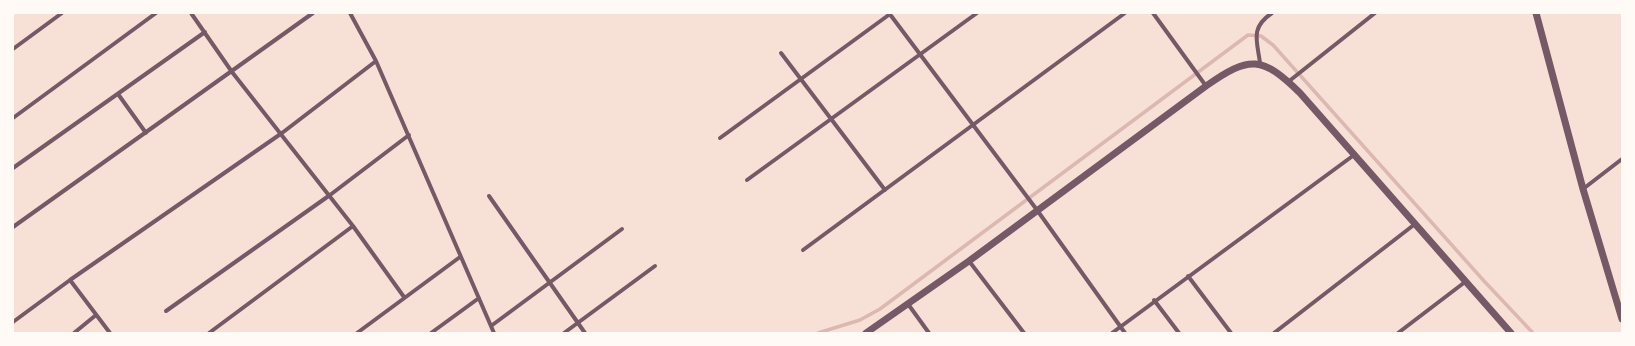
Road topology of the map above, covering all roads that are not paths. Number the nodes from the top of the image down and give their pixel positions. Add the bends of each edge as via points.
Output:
1 (62, 13) edge
2 (156, 13) edge
3 (191, 13) edge
4 (313, 13) edge
5 (350, 13) edge
6 (890, 13) edge
7 (977, 13) edge
8 (1125, 13) edge
9 (1153, 13) edge
10 (1272, 13) edge
11 (1375, 13) edge
12 (1536, 13) edge
13 (205, 32) junction
14 (13, 49) edge
15 (781, 52) dead end
16 (921, 55) junction
17 (376, 61) junction
18 (1260, 63) junction
19 (232, 72) junction
20 (802, 78) junction
21 (1288, 82) junction
22 (1206, 86) junction
23 (118, 94) junction
24 (13, 118) edge
25 (832, 119) junction
26 (973, 125) junction
27 (146, 133) junction
28 (282, 133) junction
29 (409, 135) junction
30 (720, 138) dead end
31 (1354, 155) junction
32 (1622, 160) edge
33 (13, 168) edge
34 (748, 180) dead end
35 (1582, 189) junction
36 (885, 190) junction
37 (330, 195) junction
38 (488, 196) dead end
39 (1037, 210) junction
40 (1415, 224) junction
41 (353, 226) junction
42 (13, 227) edge
43 (622, 229) dead end
44 (803, 250) dead end
45 (460, 257) junction
46 (969, 262) junction
47 (655, 266) dead end
48 (1188, 276) junction
49 (70, 280) junction
50 (1465, 282) junction
51 (550, 283) junction
52 (404, 298) junction
53 (479, 298) junction
54 (1154, 300) junction
55 (908, 304) junction
56 (166, 311) dead end
57 (96, 315) junction
58 (1622, 319) edge
59 (13, 322) edge
60 (577, 322) junction
61 (491, 326) junction
62 (1120, 327) junction
63 (74, 333) edge
64 (110, 333) edge
65 (209, 333) edge
66 (357, 333) edge
67 (431, 333) edge
68 (494, 333) edge
69 (564, 333) edge
70 (585, 333) edge
71 (866, 333) edge
72 (929, 333) edge
73 (1024, 333) edge
74 (1112, 333) edge
75 (1125, 333) edge
76 (1179, 333) edge
77 (1231, 333) edge
78 (1274, 333) edge
79 (1398, 333) edge
80 (1511, 333) edge

1 - 14 street
2 - 24 street
3 - 13 street
4 - 19 street
5 - 17 street
6 - 16 street
6 - 20 street
7 - 16 street
8 - 26 street
9 - 22 street
10 - 18 street via 1260,23 1256,31
11 - 21 street
12 - 35 street
13 - 19 street
13 - 23 street
15 - 20 street
16 - 25 street
16 - 26 street
17 - 28 street
17 - 29 street
18 - 21 street
18 - 22 street via 1237,66
19 - 27 street
19 - 28 street
20 - 25 street
20 - 30 street
21 - 31 street
22 - 39 street
23 - 27 street
23 - 33 street
25 - 34 street
25 - 36 street
26 - 36 street
26 - 39 street
27 - 42 street
28 - 37 street
28 - 49 street
29 - 37 street
29 - 45 street
31 - 40 street
31 - 48 street
32 - 35 street
35 - 58 street
36 - 44 street
37 - 41 street
37 - 56 street
38 - 51 street
39 - 46 street
39 - 62 street
40 - 50 street
40 - 78 street
41 - 52 street
41 - 65 street
43 - 51 street
45 - 52 street
45 - 53 street
46 - 55 street
46 - 73 street
47 - 60 street
48 - 54 street
48 - 77 street
49 - 57 street
49 - 59 street
50 - 79 street
50 - 80 street
51 - 60 street
51 - 61 street
52 - 66 street
53 - 61 street
53 - 67 street
54 - 62 street
54 - 76 street
55 - 71 street
55 - 72 street
57 - 63 street
57 - 64 street
60 - 69 street
60 - 70 street
61 - 68 street
62 - 74 street
62 - 75 street

